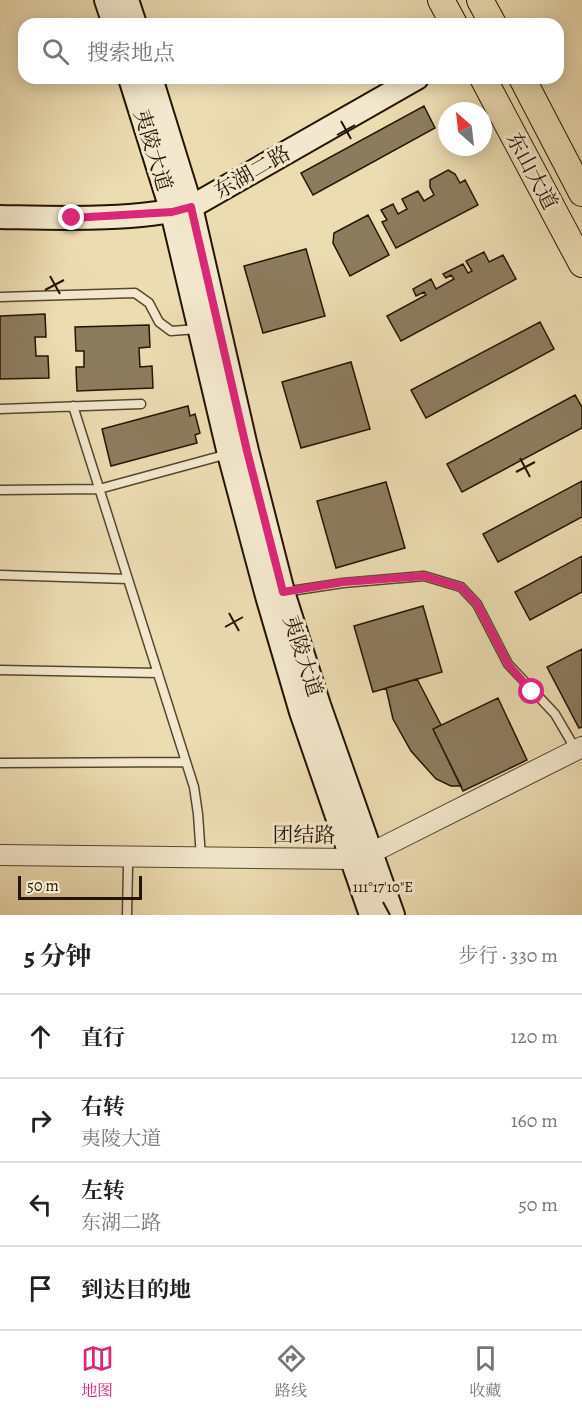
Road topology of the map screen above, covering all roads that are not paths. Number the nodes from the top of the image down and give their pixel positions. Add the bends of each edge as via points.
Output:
1 (106, 0) edge
2 (127, 0) edge
3 (441, 0) edge
4 (480, 0) edge
5 (112, 18) edge
6 (133, 18) edge
7 (451, 18) edge
8 (490, 18) edge
9 (132, 84) edge
10 (152, 84) edge
11 (406, 84) edge
12 (486, 84) edge
13 (525, 84) edge
14 (582, 193) edge
15 (181, 209) junction
16 (0, 217) edge
17 (582, 264) edge
18 (0, 297) edge
19 (200, 329) junction
20 (141, 404) dead end
21 (73, 406) junction
22 (0, 409) edge
23 (229, 454) junction
24 (99, 489) junction
25 (0, 490) edge
26 (0, 575) edge
27 (128, 579) junction
28 (283, 592) junction
29 (0, 670) edge
30 (158, 673) junction
31 (580, 752) edge
32 (186, 762) junction
33 (0, 763) edge
34 (0, 855) edge
35 (201, 858) junction
36 (363, 862) junction
37 (0, 866) edge
38 (128, 867) junction
39 (127, 915) edge
40 (371, 915) edge
41 (393, 915) edge

1 - 5 main road
2 - 6 main road
3 - 7 main road
4 - 8 main road
9 - 15 main road, 夷陵大道
10 - 15 main road, 夷陵大道
11 - 15 main road, 东湖二路
12 - 17 main road, 东山大道
13 - 14 main road, 东山大道
15 - 16 main road, 东湖二路 via 72,218
15 - 19 main road, 夷陵大道
15 - 28 main road, 夷陵大道
18 - 19 lane via 135,293 149,303 159,322 171,331
19 - 23 main road, 夷陵大道
20 - 21 lane
21 - 22 lane
21 - 24 lane
23 - 24 lane
23 - 36 main road, 夷陵大道 via 301,712 328,787
24 - 25 lane
24 - 27 lane
26 - 27 lane
27 - 30 lane
28 - 31 lane via 343,582 424,576 461,587 477,604 508,664 555,714
28 - 36 main road, 夷陵大道
29 - 30 lane
30 - 32 lane
31 - 36 street, 团结路
32 - 33 lane
32 - 35 lane via 194,787
34 - 35 street, 团结路
35 - 36 street, 团结路
36 - 38 street, 团结路 via 202,870
36 - 40 main road, 夷陵大道
36 - 41 main road, 夷陵大道
37 - 38 street, 团结路
38 - 39 lane

